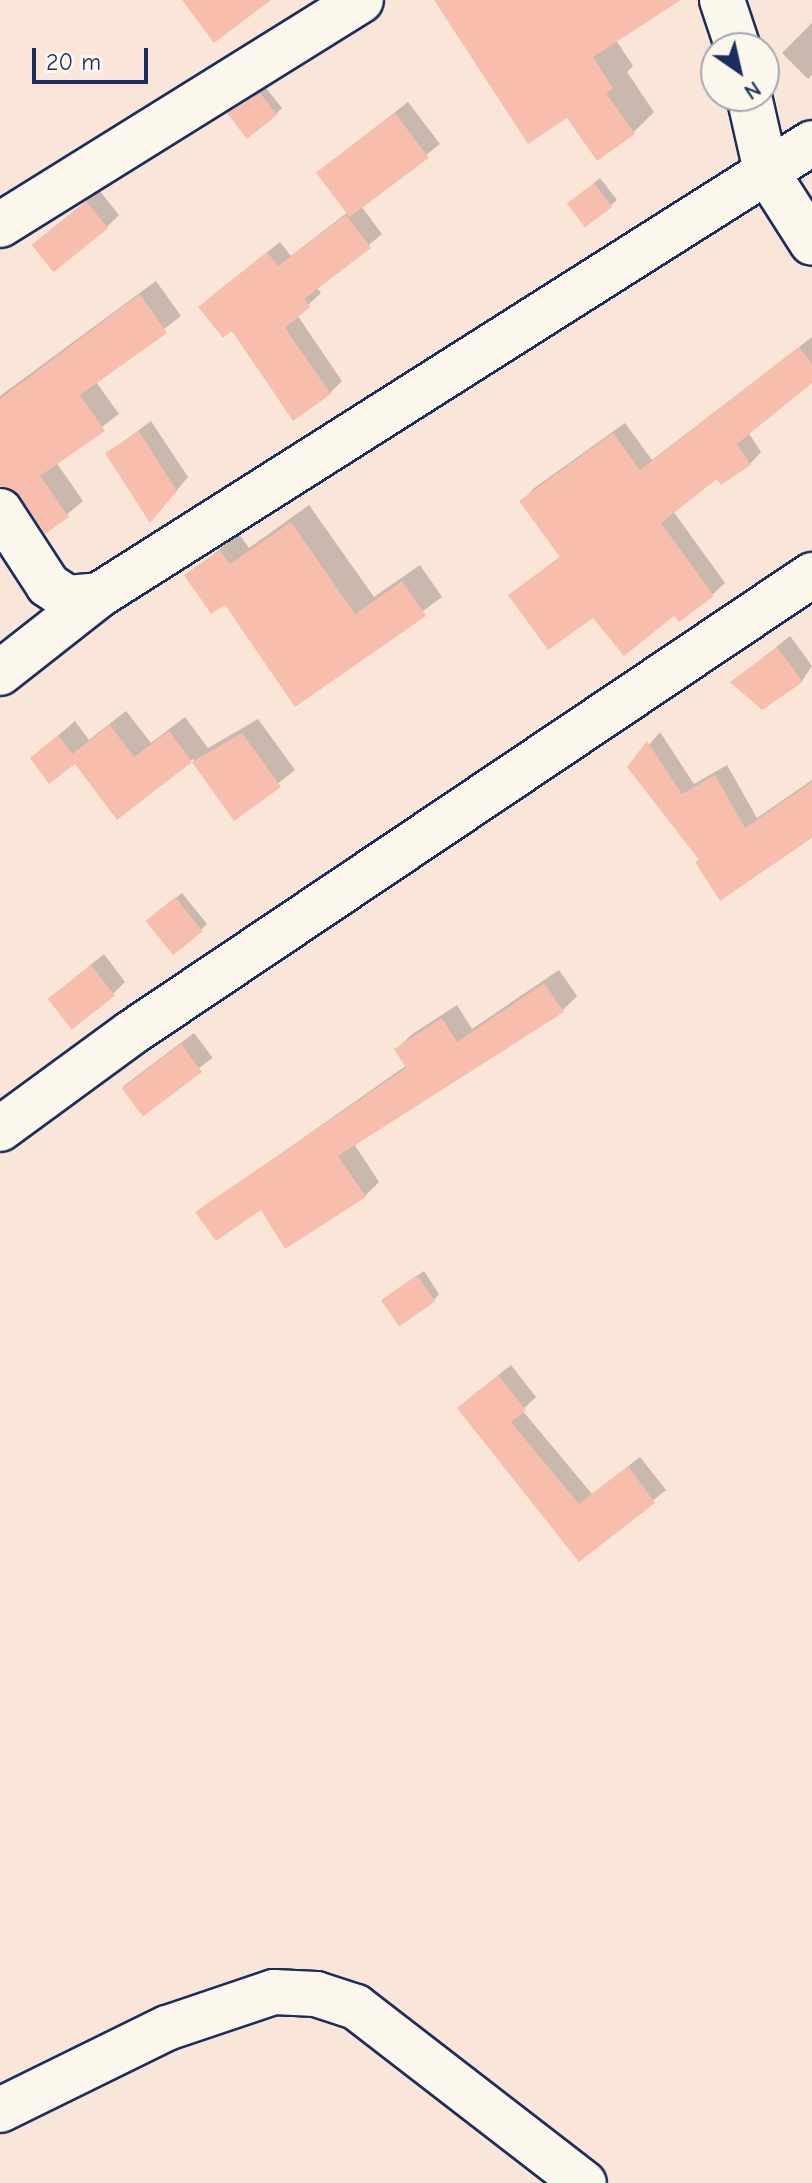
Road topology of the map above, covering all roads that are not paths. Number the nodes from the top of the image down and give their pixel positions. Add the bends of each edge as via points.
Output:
1 (361, 0) edge
2 (722, 0) edge
3 (733, 32) edge
4 (753, 112) edge
5 (812, 143) edge
6 (766, 171) junction
7 (0, 225) edge
8 (812, 243) edge
9 (0, 511) edge
10 (812, 575) edge
11 (99, 595) junction
12 (0, 673) edge
13 (0, 1129) edge
14 (0, 2110) edge
15 (584, 2183) edge

1 - 7 street
2 - 3 street
4 - 6 street
5 - 6 street
6 - 8 street
6 - 11 street
9 - 11 street via 48,585 67,598
10 - 13 street via 131,1033
11 - 12 street
14 - 15 street via 167,2028 274,1992 316,1994 356,2007

